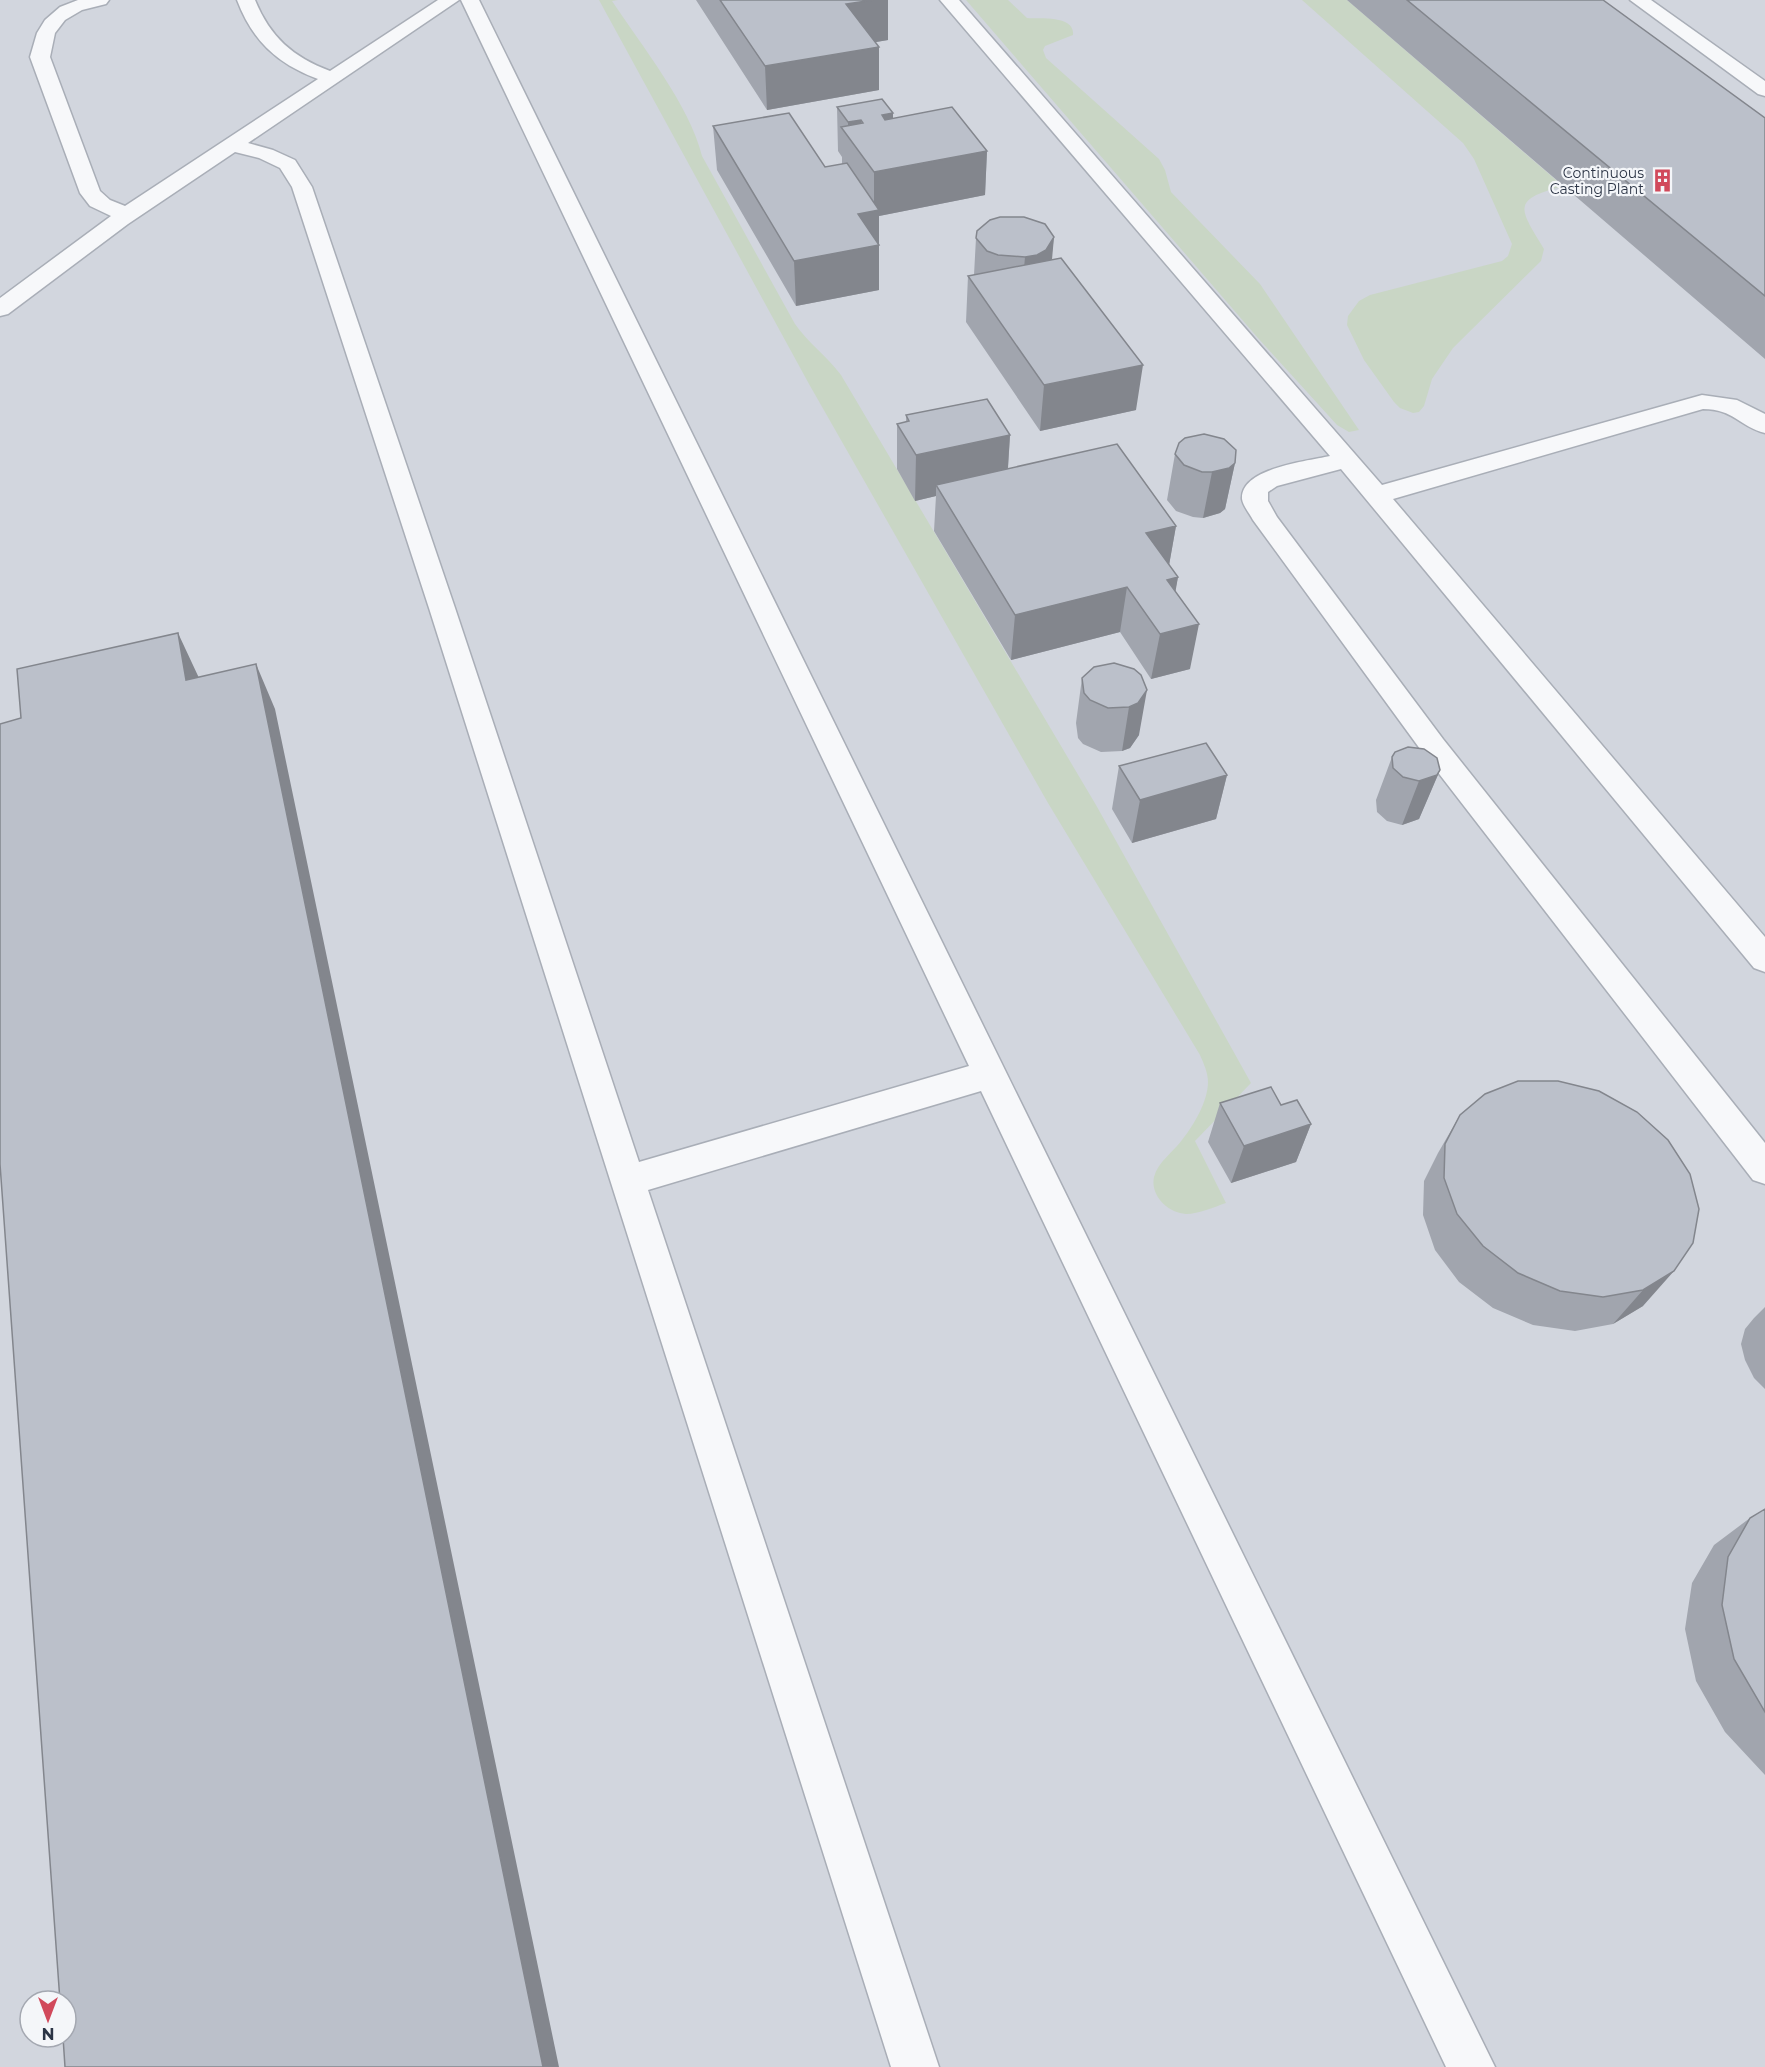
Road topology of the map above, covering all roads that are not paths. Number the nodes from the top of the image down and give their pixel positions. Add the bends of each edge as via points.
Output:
1 (100, 0) edge
2 (246, 0) edge
3 (450, 0) edge
4 (470, 0) edge
5 (949, 0) edge
6 (1639, 0) edge
7 (332, 78) junction
8 (1765, 90) edge
9 (231, 145) junction
10 (128, 214) junction
11 (0, 309) edge
12 (1765, 426) edge
13 (1347, 460) junction
14 (1377, 495) junction
15 (1765, 959) edge
16 (990, 1074) junction
17 (1765, 1169) edge
18 (628, 1181) junction
19 (915, 2067) edge
20 (1470, 2067) edge

1 - 10 lane via 70,9 55,19 42,39 40,57 90,194 107,207
2 - 7 lane via 263,37 283,56
3 - 7 lane
4 - 16 lane
5 - 13 lane
6 - 8 lane
7 - 9 lane
9 - 10 lane
9 - 18 lane via 288,164 302,187
10 - 11 lane
12 - 14 lane via 1730,404 1702,402
13 - 14 lane
13 - 17 lane via 1268,480 1256,489 1255,501 1433,746
14 - 15 lane
16 - 18 lane
16 - 20 lane
18 - 19 lane

